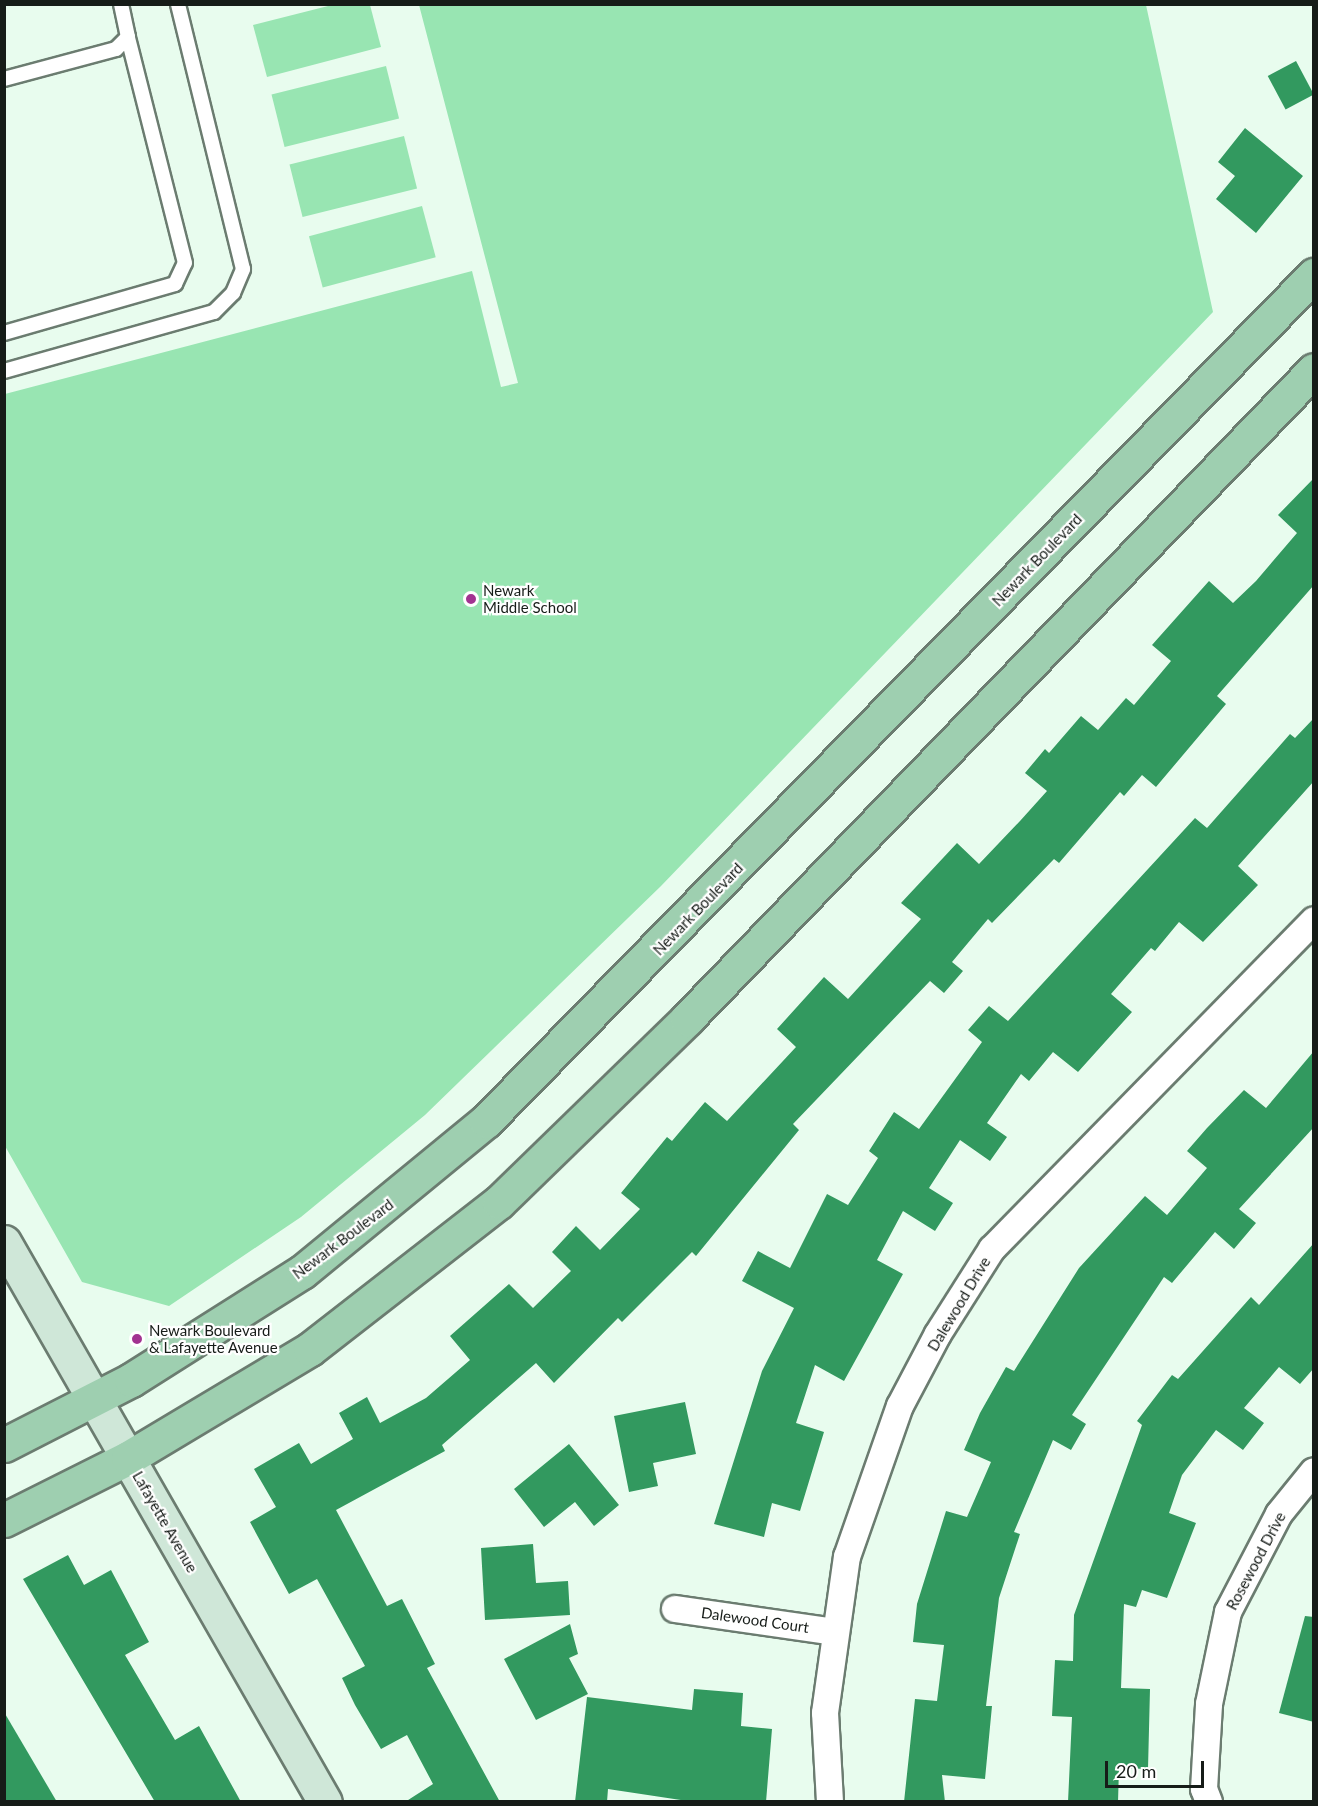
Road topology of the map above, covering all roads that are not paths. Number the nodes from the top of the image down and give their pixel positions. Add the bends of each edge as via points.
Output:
1 (121, 4) edge
2 (178, 4) edge
3 (128, 37) junction
4 (4, 79) edge
5 (1314, 275) edge
6 (4, 333) edge
7 (1314, 370) edge
8 (4, 371) edge
9 (1314, 920) edge
10 (4, 1242) edge
11 (95, 1399) junction
12 (4, 1445) edge
13 (128, 1458) junction
14 (1314, 1471) edge
15 (4, 1520) edge
16 (675, 1609) dead end
17 (836, 1632) junction
18 (325, 1802) edge
19 (830, 1802) edge
20 (1209, 1802) edge

1 - 3 lane
2 - 8 lane via 243,270 233,293 214,312
3 - 4 lane via 116,49
3 - 6 lane via 185,263 175,284
5 - 11 main road, Newark Boulevard via 486,1121 303,1272
7 - 13 main road via 695,1010 499,1202 310,1349
9 - 17 street, Dalewood Drive via 992,1250 900,1406 847,1557
10 - 11 street, Lafayette Avenue
11 - 12 main road, Newark Boulevard
11 - 13 street, Lafayette Avenue
13 - 15 main road
13 - 18 street, Lafayette Avenue
14 - 20 street, Rosewood Drive via 1279,1514 1228,1612 1209,1704 1204,1788
16 - 17 street, Dalewood Court
17 - 19 street, Dalewood Drive via 825,1713

